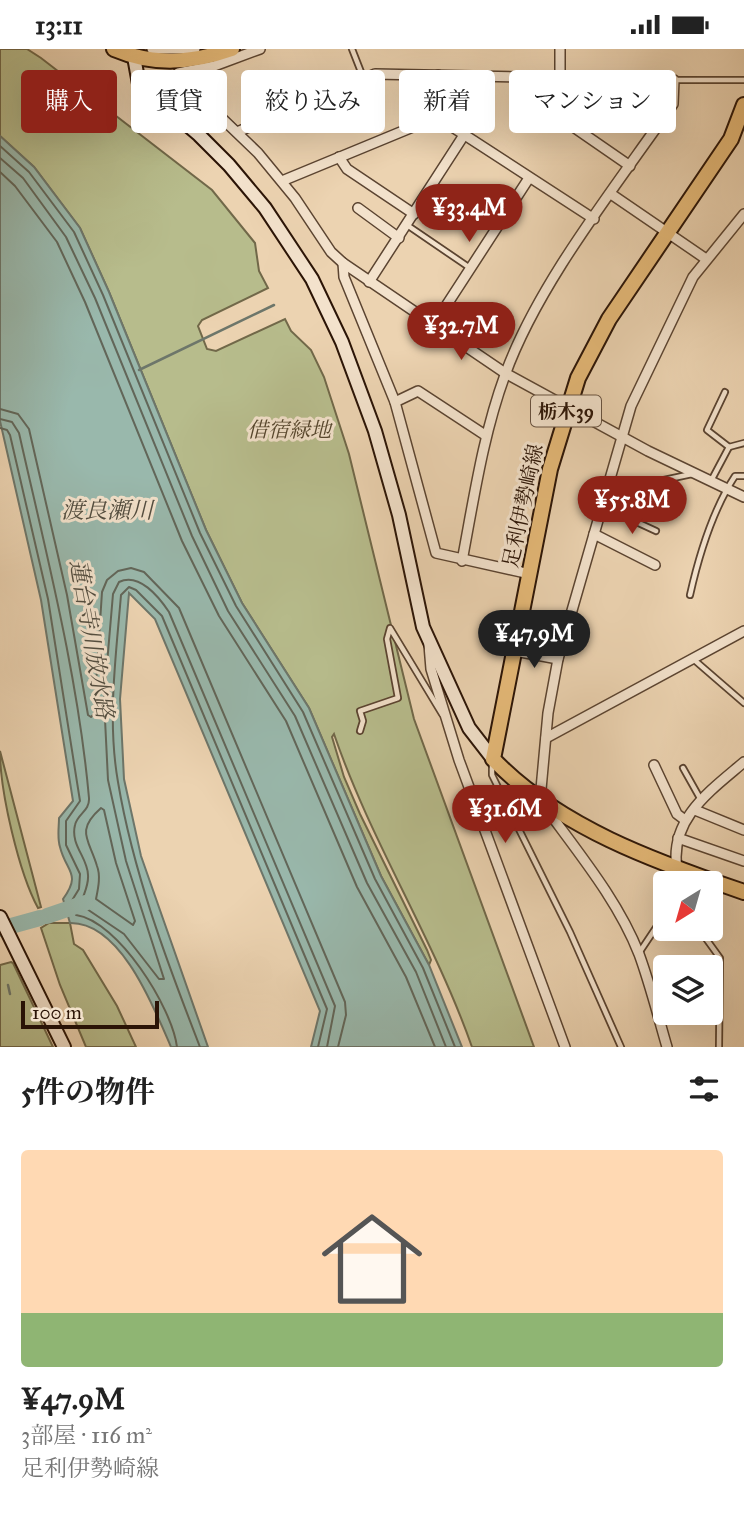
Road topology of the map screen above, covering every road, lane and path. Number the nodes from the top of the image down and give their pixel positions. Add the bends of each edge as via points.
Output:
1 (114, 49) edge
2 (152, 49) edge
3 (195, 49) edge
4 (232, 49) edge
5 (260, 49) edge
6 (352, 49) edge
7 (560, 49) edge
8 (134, 57) junction
9 (360, 70) edge
10 (560, 70) edge
11 (744, 80) edge
12 (676, 81) edge
13 (744, 105) edge
14 (241, 130) edge
15 (237, 132) junction
16 (399, 133) edge
17 (461, 133) edge
18 (582, 133) edge
19 (653, 133) edge
20 (464, 135) junction
21 (339, 157) junction
22 (630, 166) junction
23 (529, 178) junction
24 (282, 181) junction
25 (611, 194) junction
26 (358, 208) dead end
27 (414, 214) junction
28 (744, 214) edge
29 (594, 219) junction
30 (407, 225) junction
31 (668, 232) junction
32 (399, 238) junction
33 (706, 259) junction
34 (343, 263) junction
35 (471, 268) junction
36 (369, 282) junction
37 (433, 326) junction
38 (505, 373) junction
39 (725, 392) dead end
40 (395, 403) junction
41 (567, 406) junction
42 (485, 435) junction
43 (621, 435) junction
44 (744, 443) edge
45 (729, 447) junction
46 (697, 472) junction
47 (744, 477) edge
48 (712, 479) junction
49 (610, 484) junction
50 (727, 488) junction
51 (744, 497) edge
52 (603, 507) junction
53 (656, 531) dead end
54 (594, 534) junction
55 (462, 561) junction
56 (655, 565) dead end
57 (530, 574) junction
58 (690, 595) dead end
59 (744, 631) edge
60 (430, 643) junction
61 (515, 651) junction
62 (692, 658) junction
63 (558, 659) junction
64 (744, 703) edge
65 (448, 719) junction
66 (360, 731) dead end
67 (546, 738) junction
68 (493, 759) junction
69 (744, 762) edge
70 (654, 765) dead end
71 (683, 768) dead end
72 (540, 800) junction
73 (701, 800) junction
74 (695, 810) junction
75 (685, 821) junction
76 (744, 830) edge
77 (678, 838) junction
78 (744, 861) edge
79 (668, 871) edge
80 (677, 871) edge
81 (723, 887) edge
82 (744, 892) edge
83 (0, 917) edge
84 (653, 932) edge
85 (708, 941) edge
86 (638, 954) junction
87 (64, 1047) edge
88 (565, 1047) edge
89 (621, 1047) edge
90 (667, 1047) edge
91 (719, 1047) edge

1 - 8 main road
2 - 3 street
4 - 8 main road via 190,61
5 - 15 street via 178,73 182,82
6 - 9 lane
7 - 10 street
8 - 60 street via 139,84 199,135 252,192 320,295 375,431
11 - 12 lane
13 - 31 main road, 足利伊勢崎線 / 栃木39 via 731,139
14 - 15 street
15 - 24 street
16 - 21 street
17 - 20 street
18 - 22 street
19 - 22 street
20 - 23 street
20 - 27 street
21 - 24 street
21 - 27 street via 347,169
22 - 25 street
23 - 29 street
23 - 35 street
24 - 34 street
25 - 29 street
25 - 31 street
26 - 32 street
27 - 30 street
28 - 33 street
29 - 38 street via 533,313
30 - 32 street
30 - 35 lane
31 - 33 street
31 - 41 main road, 足利伊勢崎線 / 栃木39 via 596,342
32 - 36 street
33 - 43 street via 684,295
34 - 36 street
34 - 40 street via 344,277
35 - 37 street
36 - 37 street
37 - 38 street
38 - 41 street
38 - 42 street
39 - 45 lane via 707,430
40 - 42 street via 418,391
40 - 55 street via 436,553
41 - 43 street
41 - 57 main road, 足利伊勢崎線 / 栃木39
42 - 55 street
43 - 46 street
43 - 49 street
44 - 45 lane
45 - 48 lane
46 - 48 street
46 - 49 lane via 645,484
47 - 50 lane via 735,476
48 - 50 street
49 - 52 street
50 - 51 street
50 - 58 lane via 698,560
52 - 53 lane
52 - 54 street
54 - 56 street
54 - 63 street
55 - 57 street
57 - 61 main road, 足利伊勢崎線 / 栃木39
59 - 62 street
60 - 65 street via 431,669
60 - 68 street via 470,728
61 - 63 street
61 - 68 main road, 足利伊勢崎線 / 栃木39
62 - 64 lane
62 - 67 street
63 - 67 street
65 - 66 lane via 436,708 390,628 387,639 398,698 360,711
65 - 88 street via 521,935
67 - 72 street
68 - 72 main road
68 - 89 lane via 492,775
69 - 73 street
70 - 75 street via 677,814
71 - 73 lane
72 - 79 main road
72 - 86 street via 610,900
73 - 74 street
74 - 75 street
74 - 76 street
75 - 77 street
77 - 78 street
77 - 80 street
81 - 82 main road
83 - 87 street
84 - 86 lane
85 - 91 lane via 720,958
86 - 90 street

